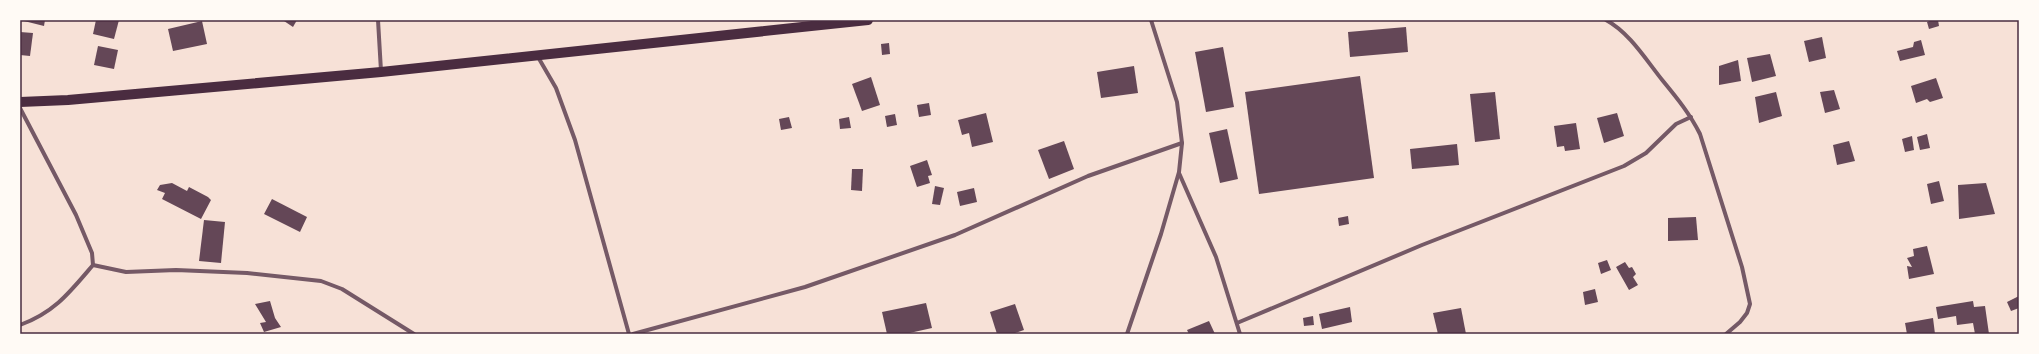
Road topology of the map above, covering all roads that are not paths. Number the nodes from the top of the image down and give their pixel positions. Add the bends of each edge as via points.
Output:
1 (378, 20) edge
2 (868, 20) edge
3 (1151, 20) edge
4 (1606, 20) edge
5 (537, 55) junction
6 (381, 72) junction
7 (20, 102) edge
8 (20, 108) edge
9 (1691, 117) junction
10 (1182, 144) junction
11 (1179, 172) junction
12 (93, 265) junction
13 (1237, 323) junction
14 (20, 325) edge
15 (414, 334) edge
16 (629, 334) edge
17 (633, 334) edge
18 (1127, 334) edge
19 (1240, 334) edge
20 (1726, 334) edge

1 - 6 street
2 - 5 main road
3 - 10 street via 1177,102
4 - 9 street via 1633,43
5 - 6 main road
5 - 16 street via 556,88 575,140
6 - 7 main road
8 - 12 street via 76,215 92,253
9 - 13 street via 1676,124 1646,153 1624,166 1422,245
9 - 20 street via 1700,134 1742,267 1750,304 1740,322
10 - 11 street
10 - 17 street via 1088,176 955,235 805,287
11 - 13 street via 1216,257
11 - 18 street
12 - 14 street via 56,307 38,319
12 - 15 street via 126,272 176,270 321,281 342,289
13 - 19 street

